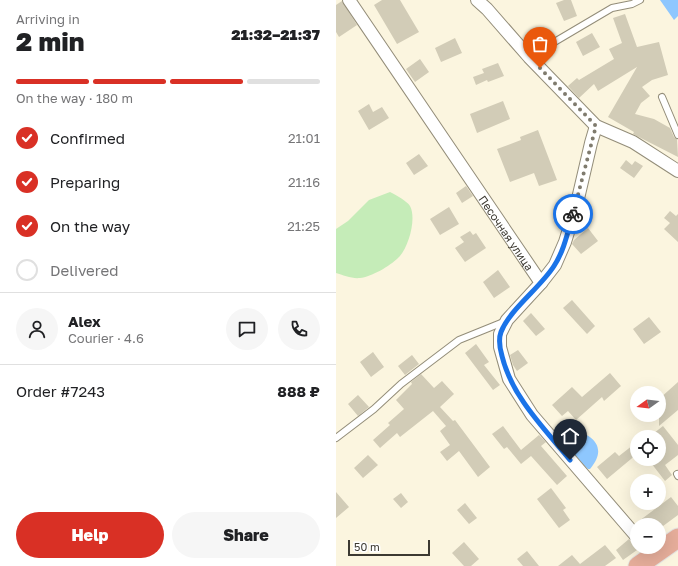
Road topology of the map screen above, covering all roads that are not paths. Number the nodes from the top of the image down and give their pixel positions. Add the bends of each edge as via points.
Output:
1 (349, 0) edge
2 (477, 0) edge
3 (640, 0) edge
4 (529, 57) junction
5 (662, 97) dead end
6 (596, 126) junction
7 (678, 135) edge
8 (678, 171) edge
9 (541, 283) junction
10 (507, 320) junction
11 (336, 438) edge
12 (630, 529) edge
13 (678, 538) edge
14 (678, 552) edge
15 (649, 559) edge

1 - 9 street, Песочная улица
2 - 4 street
3 - 4 lane via 612,8
4 - 6 street
5 - 7 lane
6 - 8 street via 633,142
6 - 9 street via 564,242 555,265
9 - 10 street
10 - 11 lane via 459,340
10 - 12 street via 500,334 500,347 509,379 532,415
13 - 15 main road
14 - 15 main road

